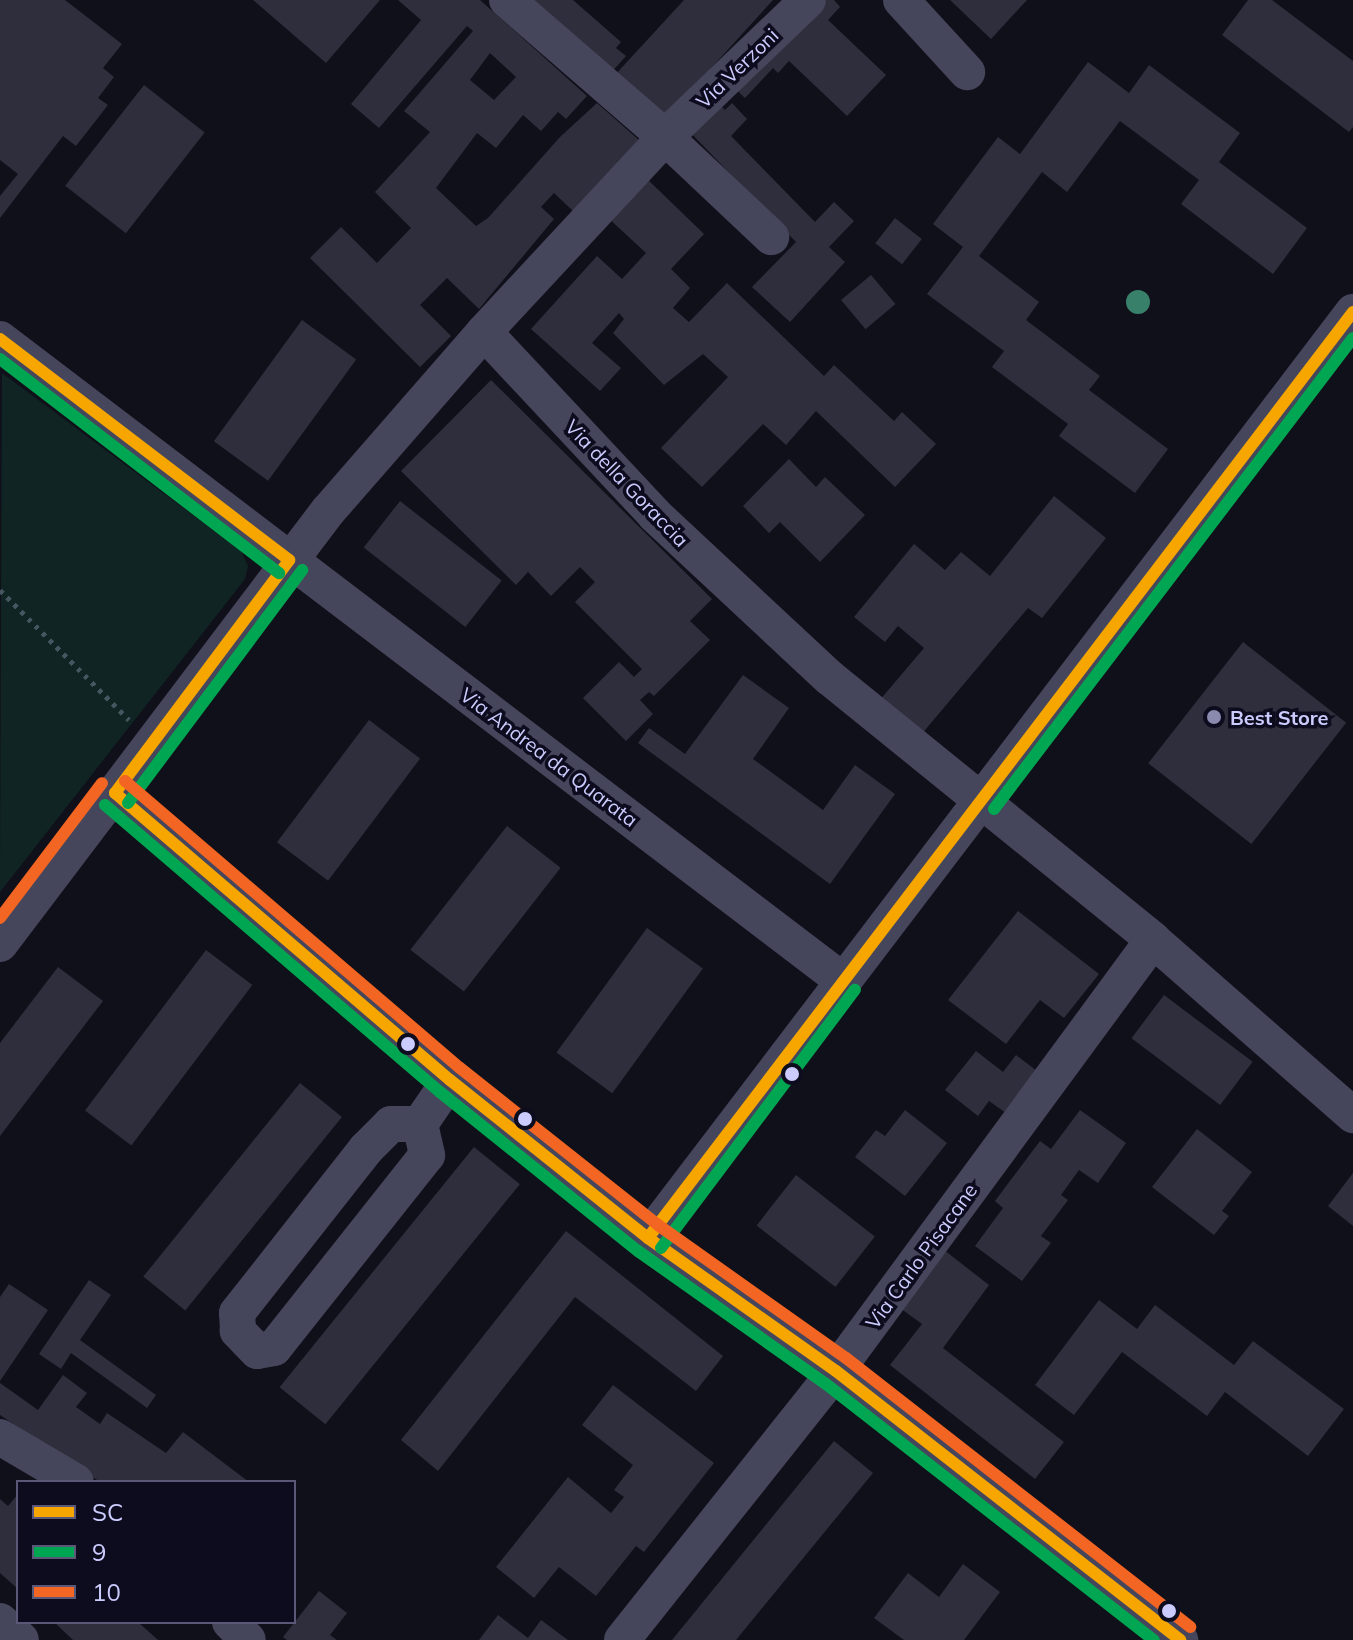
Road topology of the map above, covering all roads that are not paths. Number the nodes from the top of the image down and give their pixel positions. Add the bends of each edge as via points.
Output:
1 (507, 0) edge
2 (808, 0) edge
3 (901, 0) edge
4 (967, 72) dead end
5 (665, 137) junction
6 (771, 237) dead end
7 (1353, 312) edge
8 (484, 332) junction
9 (0, 339) edge
10 (289, 560) junction
11 (115, 793) junction
12 (981, 799) junction
13 (1153, 940) junction
14 (0, 944) edge
15 (842, 980) junction
16 (450, 1080) junction
17 (1353, 1115) edge
18 (420, 1124) junction
19 (316, 1212) junction
20 (648, 1238) junction
21 (354, 1246) junction
22 (836, 1371) junction
23 (0, 1437) edge
24 (73, 1480) edge
25 (0, 1621) edge
26 (232, 1624) edge
27 (21, 1640) edge
28 (248, 1640) edge
29 (622, 1640) edge
30 (1180, 1640) edge

1 - 5 street
2 - 5 street, Via Verzoni
3 - 4 street
5 - 6 street
5 - 8 street
7 - 12 street
8 - 10 street
8 - 12 street, Via della Goraccia via 655,515 830,678
9 - 10 street, Via Andrea da Quarata
10 - 11 street
10 - 15 street, Via Andrea da Quarata
11 - 14 street
11 - 16 street
12 - 13 street, Via della Goraccia
12 - 15 street
13 - 17 street, Via della Goraccia
13 - 22 street, Via Carlo Pisacane
15 - 20 street
16 - 18 street
16 - 20 street
18 - 19 street via 391,1124
18 - 21 street via 427,1155
19 - 21 street
19 - 21 street via 237,1313 238,1331 257,1351 274,1348
20 - 22 street
22 - 29 street, Via Carlo Pisacane
22 - 30 street
23 - 24 street
25 - 27 street
26 - 28 street

